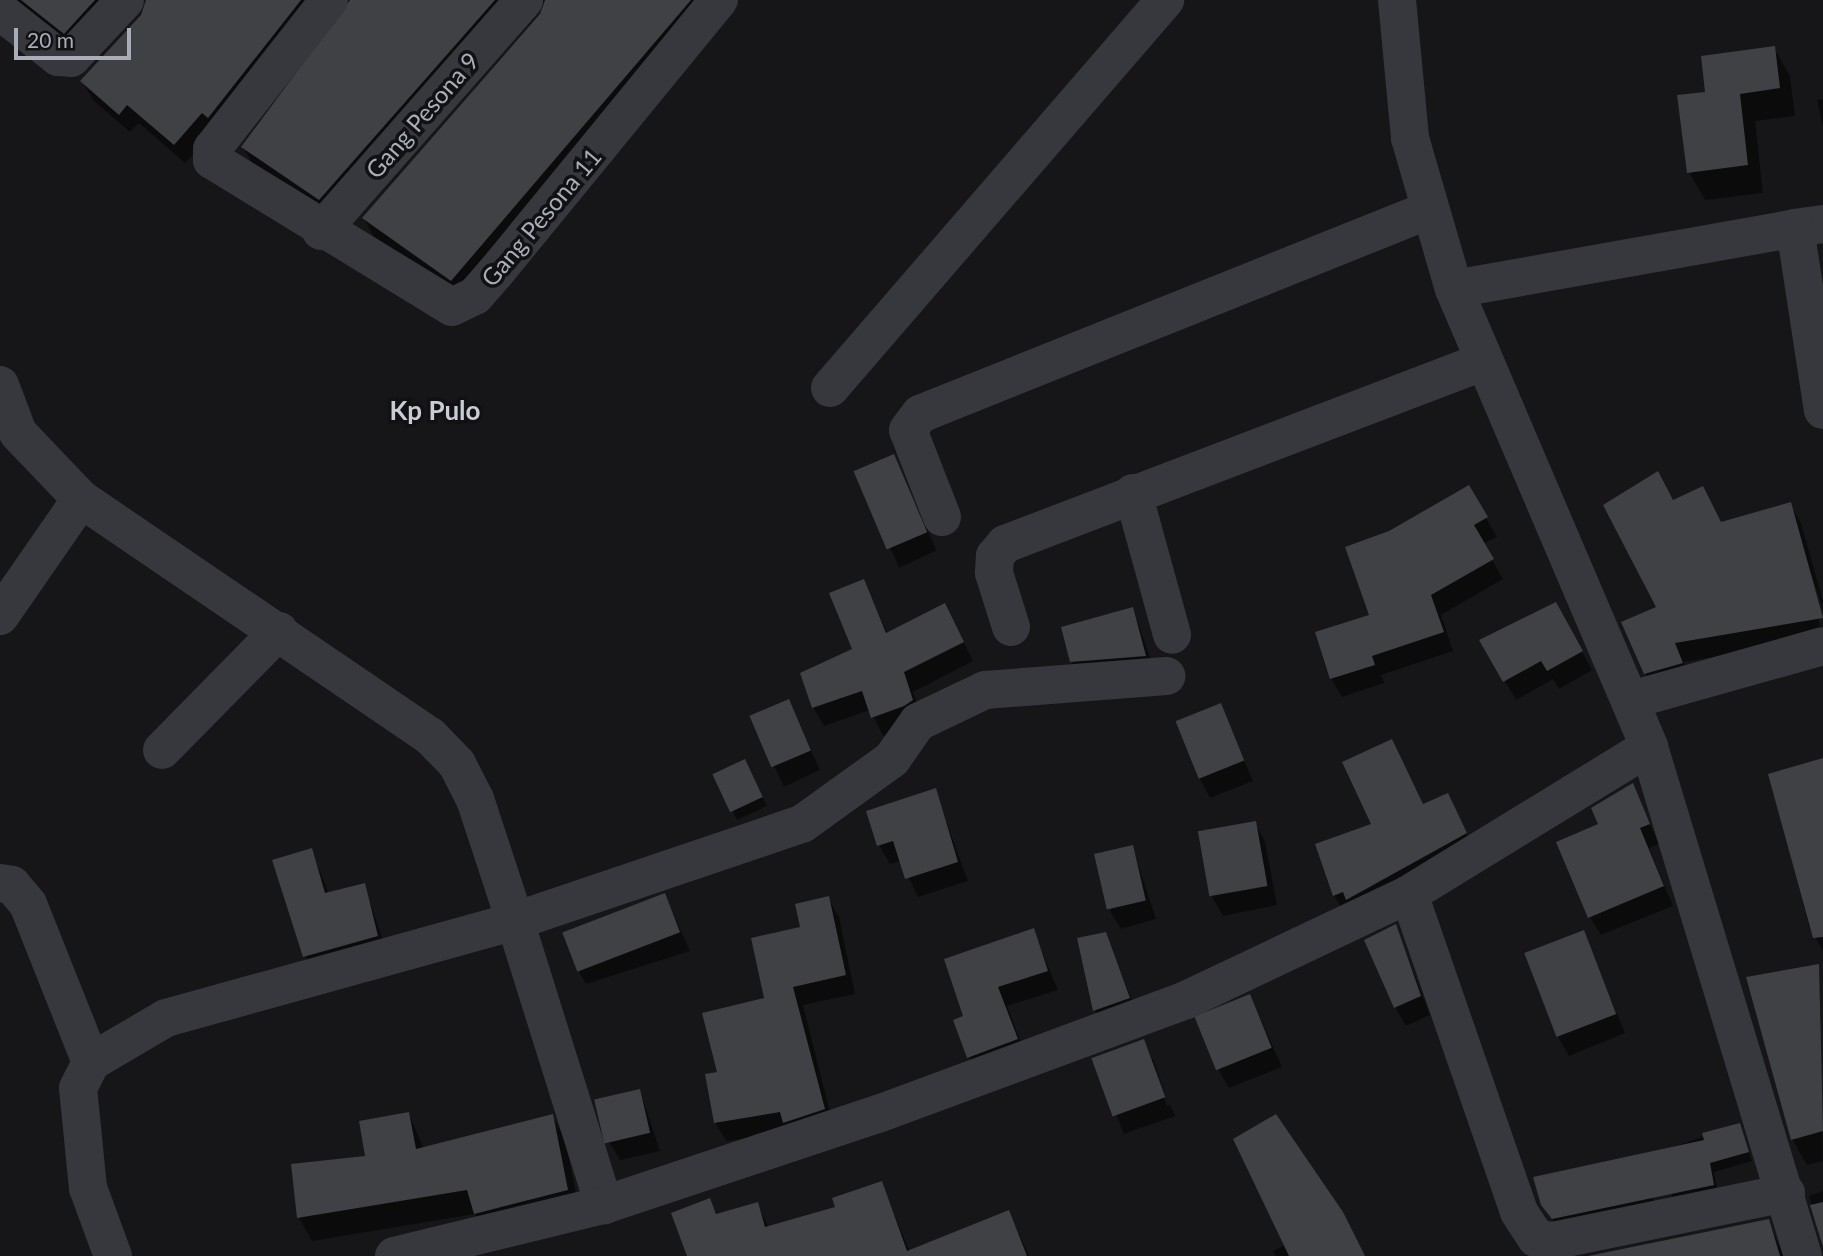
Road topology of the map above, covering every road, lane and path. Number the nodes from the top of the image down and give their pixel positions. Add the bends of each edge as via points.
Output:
1 (125, 0) edge
2 (330, 0) edge
3 (524, 0) edge
4 (719, 0) edge
5 (1164, 0) edge
6 (1397, 0) edge
7 (0, 11) edge
8 (1429, 210) junction
9 (1809, 226) edge
10 (321, 230) junction
11 (1454, 289) junction
12 (1482, 362) junction
13 (0, 385) edge
14 (830, 388) dead end
15 (1823, 410) edge
16 (1133, 493) junction
17 (81, 499) junction
18 (942, 517) dead end
19 (0, 616) edge
20 (1012, 627) dead end
21 (279, 631) junction
22 (1172, 635) dead end
23 (1823, 646) edge
24 (1166, 676) dead end
25 (1631, 700) junction
26 (1649, 747) junction
27 (162, 750) dead end
28 (0, 883) edge
29 (1409, 894) junction
30 (514, 921) junction
31 (91, 1062) junction
32 (1786, 1192) junction
33 (604, 1205) junction
34 (113, 1256) edge
35 (394, 1256) edge
36 (1803, 1256) edge

1 - 7 street via 71,58 58,57
2 - 10 street, Gang Pesona 11 via 210,152 216,164
3 - 10 street, Gang Pesona 9
4 - 10 street, Gang Pesona 11 via 465,303 444,304
5 - 14 street
6 - 8 street via 1410,138
8 - 11 street
8 - 18 street via 920,414 908,430
9 - 11 street
9 - 15 street
11 - 12 street
12 - 16 street
12 - 25 street
13 - 17 street via 18,433
16 - 20 street via 1000,549 994,573
16 - 22 street
17 - 19 street
17 - 21 street
21 - 27 street
21 - 30 street via 430,736 457,764 475,799
23 - 25 street
24 - 30 street via 985,690 918,722 892,759 802,824
25 - 26 street
26 - 29 street
26 - 32 street
28 - 31 street via 12,886 27,904
29 - 32 street via 1519,1212 1536,1238 1552,1241
29 - 33 street via 1186,1000 877,1114
30 - 31 street via 166,1018
30 - 33 street
31 - 34 street via 78,1088 88,1188
32 - 36 street
33 - 35 street

